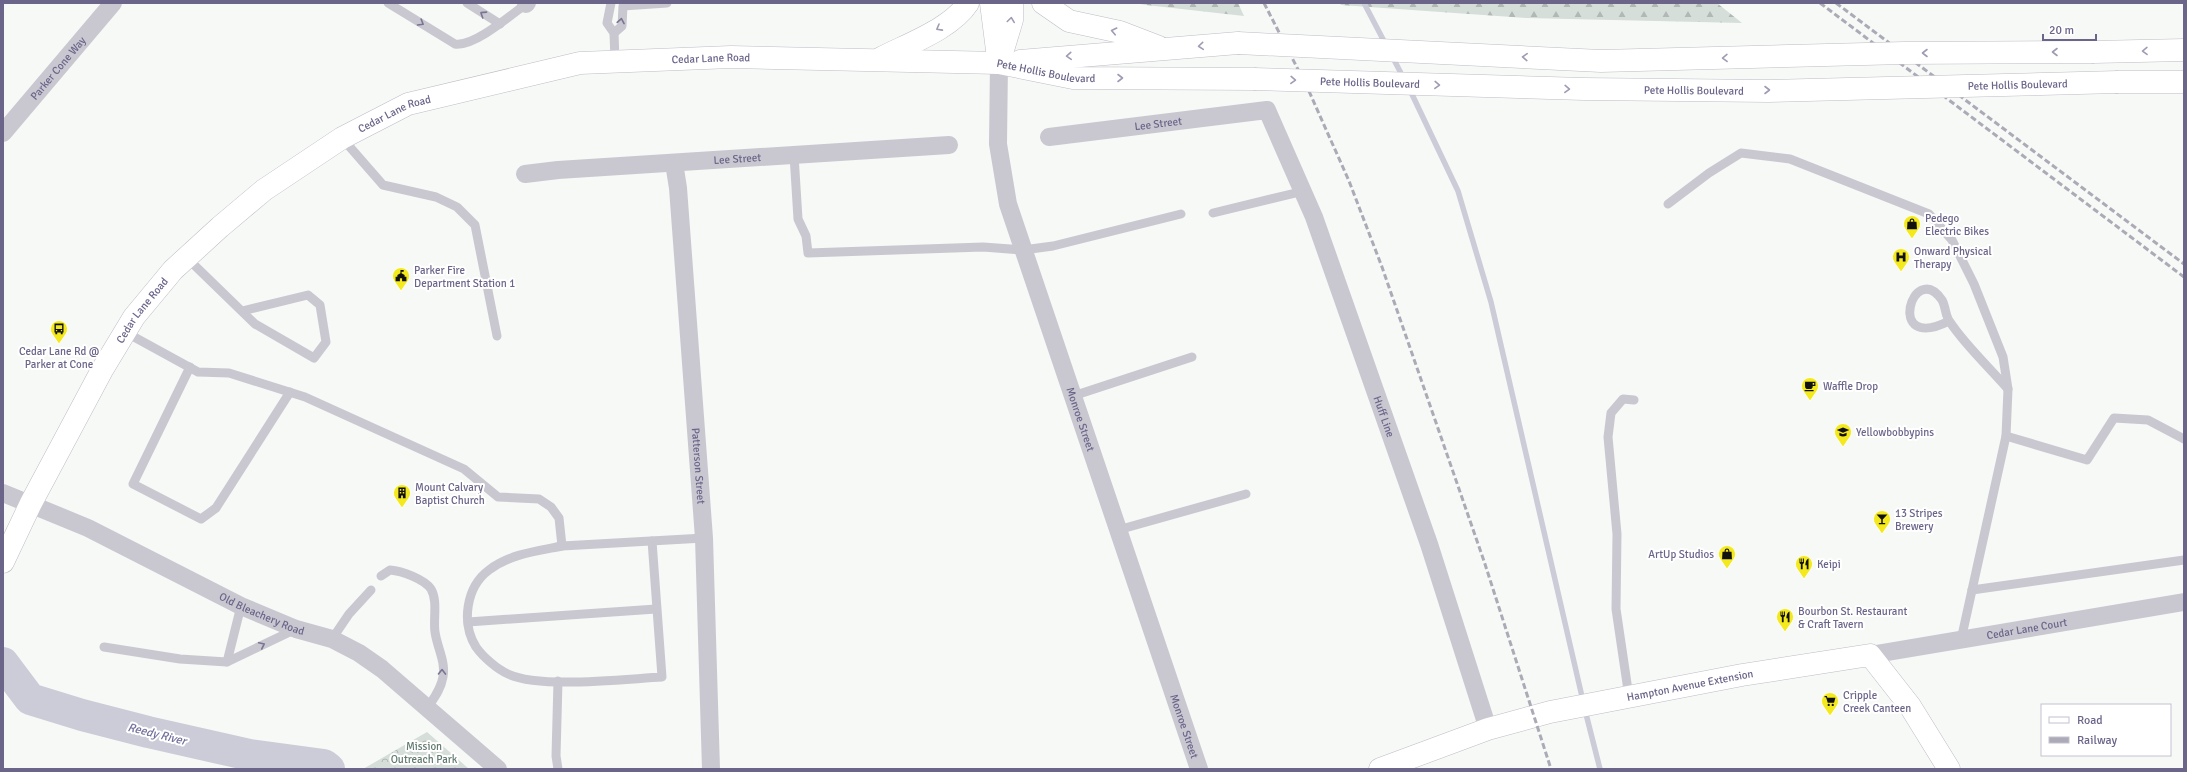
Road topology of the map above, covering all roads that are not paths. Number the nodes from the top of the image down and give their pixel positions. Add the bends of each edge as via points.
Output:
1 (113, 3) edge
2 (388, 3) edge
3 (467, 3) edge
4 (526, 3) edge
5 (611, 3) edge
6 (668, 3) edge
7 (968, 3) edge
8 (991, 3) edge
9 (1012, 3) edge
10 (1043, 3) edge
11 (500, 24) junction
12 (614, 33) junction
13 (1164, 49) junction
14 (2184, 50) edge
15 (878, 60) junction
16 (615, 61) junction
17 (999, 63) junction
18 (2184, 82) edge
19 (1268, 110) joint
20 (3, 133) edge
21 (1049, 137) dead end
22 (342, 138) junction
23 (949, 145) dead end
24 (794, 155) junction
25 (674, 163) junction
26 (525, 174) dead end
27 (1304, 191) junction
28 (1668, 204) dead end
29 (1213, 213) dead end
30 (1181, 214) dead end
31 (1023, 250) junction
32 (187, 258) junction
33 (242, 311) junction
34 (1948, 321) junction
35 (125, 332) junction
36 (497, 336) dead end
37 (1192, 357) dead end
38 (190, 367) junction
39 (2008, 389) junction
40 (290, 392) junction
41 (1073, 396) junction
42 (1634, 400) dead end
43 (2006, 436) junction
44 (2184, 440) edge
45 (3, 493) edge
46 (1246, 494) dead end
47 (31, 503) junction
48 (1118, 530) junction
49 (704, 538) junction
50 (652, 541) junction
51 (562, 546) junction
52 (2184, 560) edge
53 (3, 562) edge
54 (381, 576) dead end
55 (371, 590) dead end
56 (1972, 590) junction
57 (2184, 602) edge
58 (241, 606) junction
59 (656, 609) junction
60 (468, 622) junction
61 (296, 629) junction
62 (332, 638) junction
63 (1961, 640) junction
64 (104, 647) dead end
65 (1870, 655) junction
66 (227, 662) junction
67 (558, 682) junction
68 (1629, 697) junction
69 (428, 707) junction
70 (1488, 729) junction
71 (498, 769) edge
72 (558, 769) edge
73 (711, 769) edge
74 (1199, 769) edge
75 (1380, 769) edge
76 (1949, 769) edge

1 - 20 street, Parker Cone Way
2 -> 11 lane via 460,45
11 -> 3 lane
4 - 11 lane
5 - 12 lane via 607,23
12 -> 6 lane via 622,26 623,6
7 -> 15 main road via 960,14 942,27
8 - 17 main road
17 -> 9 main road via 1012,20
13 -> 10 main road via 1120,32 1069,21
12 - 16 lane
14 -> 13 main road, Pete Hollis Boulevard, bridge via 1904,53 1601,61 1238,43
13 -> 17 main road, Pete Hollis Boulevard
15 - 16 main road, Cedar Lane Road via 731,57
15 - 17 main road, Cedar Lane Road
16 - 22 main road, Cedar Lane Road via 580,63 408,104
17 -> 18 main road, Pete Hollis Boulevard, bridge via 1073,78 1254,79 1584,89 1760,90
17 - 31 street, Monroe Street via 998,144 1008,204
19 - 21 street, Lee Street
19 - 27 street, Huff Line
22 - 32 main road, Cedar Lane Road via 264,190 220,226
22 - 36 lane via 383,185 436,198 457,207 475,225
23 - 24 street, Lee Street
24 - 25 street, Lee Street
24 - 31 lane via 798,219 806,236 808,253 983,247
25 - 26 street, Lee Street
25 - 49 street, Patterson Street
27 - 29 lane
27 - 70 street, Huff Line via 1429,544
28 - 39 lane via 1741,153 1790,159 1929,214 1952,240 1974,284 2003,357
30 - 31 lane via 1053,246
31 - 41 street, Monroe Street
32 - 33 lane
32 - 35 main road, Cedar Lane Road via 134,317
33 - 33 lane via 255,324 314,358 326,342 320,305 308,295
34 - 34 lane via 1945,305 1938,295 1930,290 1922,290 1914,295 1909,305 1909,315 1913,323 1936,328
34 - 39 lane
35 - 38 lane
35 - 47 main road, Cedar Lane Road
37 - 41 lane
38 - 40 lane via 198,372 228,373
38 - 40 lane via 133,484 201,519 216,508
39 - 43 lane
40 - 51 lane via 464,468 498,497 539,499 552,507 559,518
41 - 48 street, Monroe Street
42 - 68 lane via 1623,399 1611,413 1608,437 1617,534 1616,610
43 - 44 lane via 2087,460 2114,418 2148,420
43 - 56 lane
45 - 47 street, Old Bleachery Road
46 - 48 lane
47 - 53 main road, Cedar Lane Road
47 - 58 street, Old Bleachery Road via 88,528
48 - 74 street, Monroe Street
49 - 50 lane
49 - 73 street, Patterson Street
50 - 51 lane
50 - 59 lane
51 - 60 lane via 518,554 488,570 471,592
52 - 56 lane
69 -> 54 lane via 438,692 443,677 431,590 425,583 396,570 390,570
55 - 62 lane
56 - 63 lane
57 - 63 street, Cedar Lane Court
58 - 61 street, Old Bleachery Road
58 - 66 lane
59 - 60 lane
59 - 67 lane via 662,678
60 - 67 lane via 476,647 494,664 509,674 539,682
61 - 62 street, Old Bleachery Road
66 -> 61 lane
62 - 69 street, Old Bleachery Road via 382,669
63 - 65 street, Cedar Lane Court
64 - 66 lane via 180,659
65 - 68 main road, Hampton Avenue Extension
65 - 76 main road via 1910,706
67 - 72 lane
68 - 70 main road, Hampton Avenue Extension via 1550,712
69 - 71 street, Old Bleachery Road
70 - 75 main road, Hampton Avenue Extension

